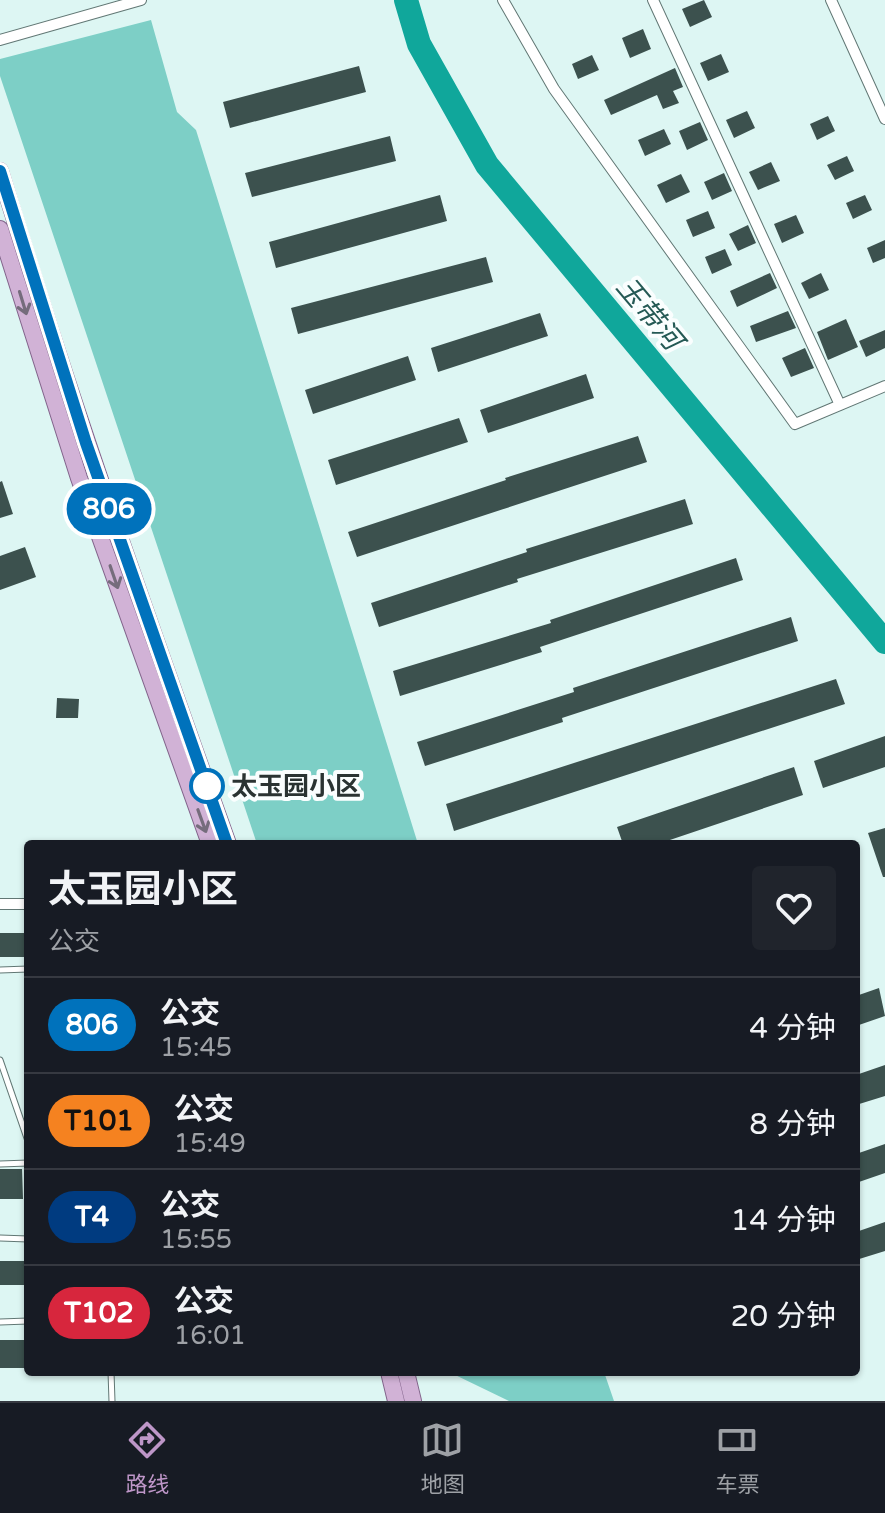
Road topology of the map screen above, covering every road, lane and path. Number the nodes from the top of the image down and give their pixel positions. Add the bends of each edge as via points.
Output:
1 (141, 0) edge
2 (503, 0) edge
3 (653, 0) edge
4 (831, 0) edge
5 (0, 40) edge
6 (885, 119) edge
7 (0, 171) edge
8 (0, 229) edge
9 (885, 386) edge
10 (840, 405) junction
11 (209, 840) edge
12 (227, 840) edge
13 (0, 904) edge
14 (24, 904) edge
15 (24, 969) edge
16 (0, 970) edge
17 (0, 1060) edge
18 (24, 1129) edge
19 (24, 1163) edge
20 (0, 1164) edge
21 (0, 1238) edge
22 (24, 1239) edge
23 (24, 1321) edge
24 (0, 1322) edge
25 (111, 1376) edge
26 (390, 1376) edge
27 (407, 1376) edge
28 (112, 1401) edge
29 (396, 1401) edge
30 (413, 1401) edge

1 - 5 street
2 - 10 street via 554,89 795,424
3 - 10 street
4 - 6 street
7 - 12 main road via 91,458
8 -> 11 main road via 79,478
9 - 10 street
13 - 14 street
15 - 16 lane
17 - 18 lane
19 - 20 lane
21 - 22 lane
23 - 24 lane
25 - 28 lane
26 - 29 main road
27 - 30 main road

